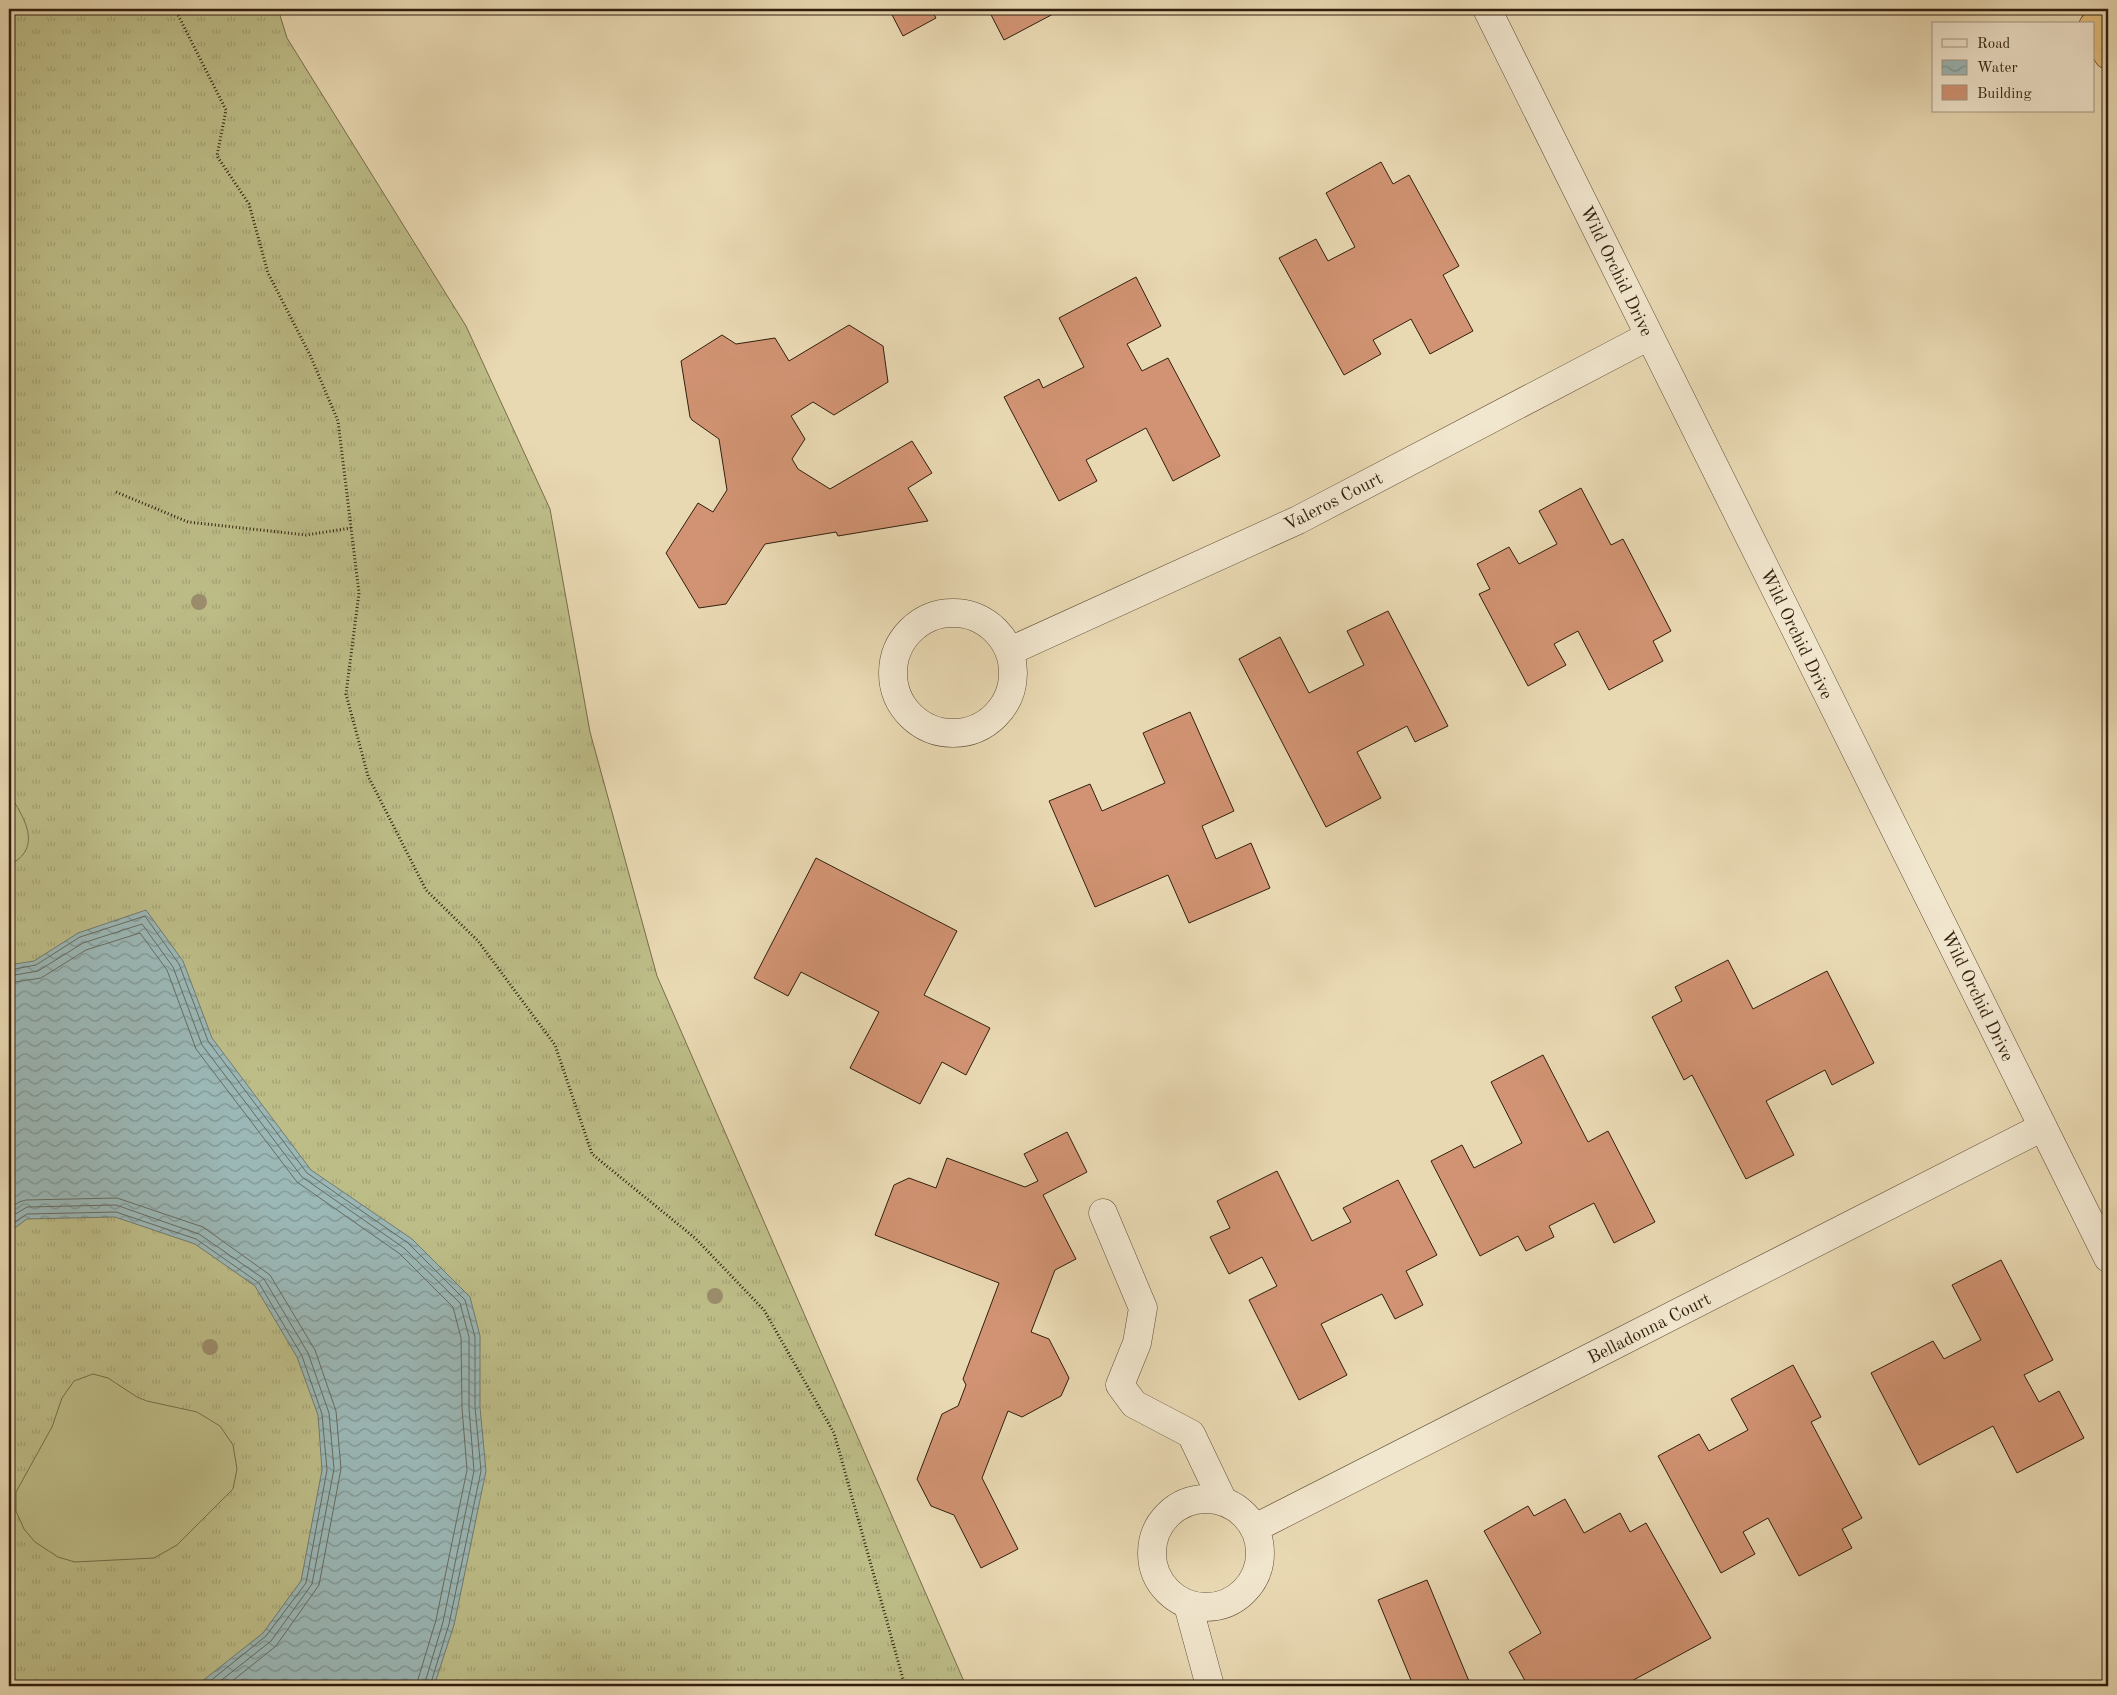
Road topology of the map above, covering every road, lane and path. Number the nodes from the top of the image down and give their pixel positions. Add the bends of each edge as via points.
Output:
1 (175, 9) edge
2 (1486, 9) edge
3 (2084, 9) edge
4 (2091, 22) edge
5 (2094, 27) edge
6 (2108, 55) edge
7 (1649, 336) junction
8 (116, 492) dead end
9 (351, 528) junction
10 (1010, 651) junction
11 (2043, 1128) junction
12 (1103, 1213) dead end
13 (2108, 1258) edge
14 (1223, 1501) junction
15 (1255, 1528) junction
16 (1188, 1605) junction
17 (905, 1686) edge
18 (1210, 1686) edge

1 - 9 path via 226,110 217,156 249,204 268,273 310,355 338,421
2 - 7 street, Wild Orchid Drive
3 - 4 highway
5 - 6 highway
7 - 10 street, Valeros Court via 1298,520
7 - 11 street, Wild Orchid Drive
8 - 9 path via 188,522 306,535
9 - 17 path via 359,593 346,694 368,776 426,890 478,941 554,1045 592,1154 695,1238 764,1310 834,1434
10 - 10 street via 997,631 977,617 954,612 930,616 910,630 897,650 892,673 896,696 909,716 929,729 952,734 976,730 996,717 1009,697 1014,674
11 - 13 street, Wild Orchid Drive
11 - 15 street, Belladonna Court
12 - 14 street via 1143,1308 1137,1343 1120,1385 1134,1404 1192,1434
14 - 15 street via 1242,1511
14 - 16 street via 1202,1498 1181,1504 1164,1517 1153,1535 1151,1556 1156,1577 1170,1594
15 - 16 street via 1260,1549 1258,1570 1247,1588 1230,1602 1209,1607
16 - 18 street

